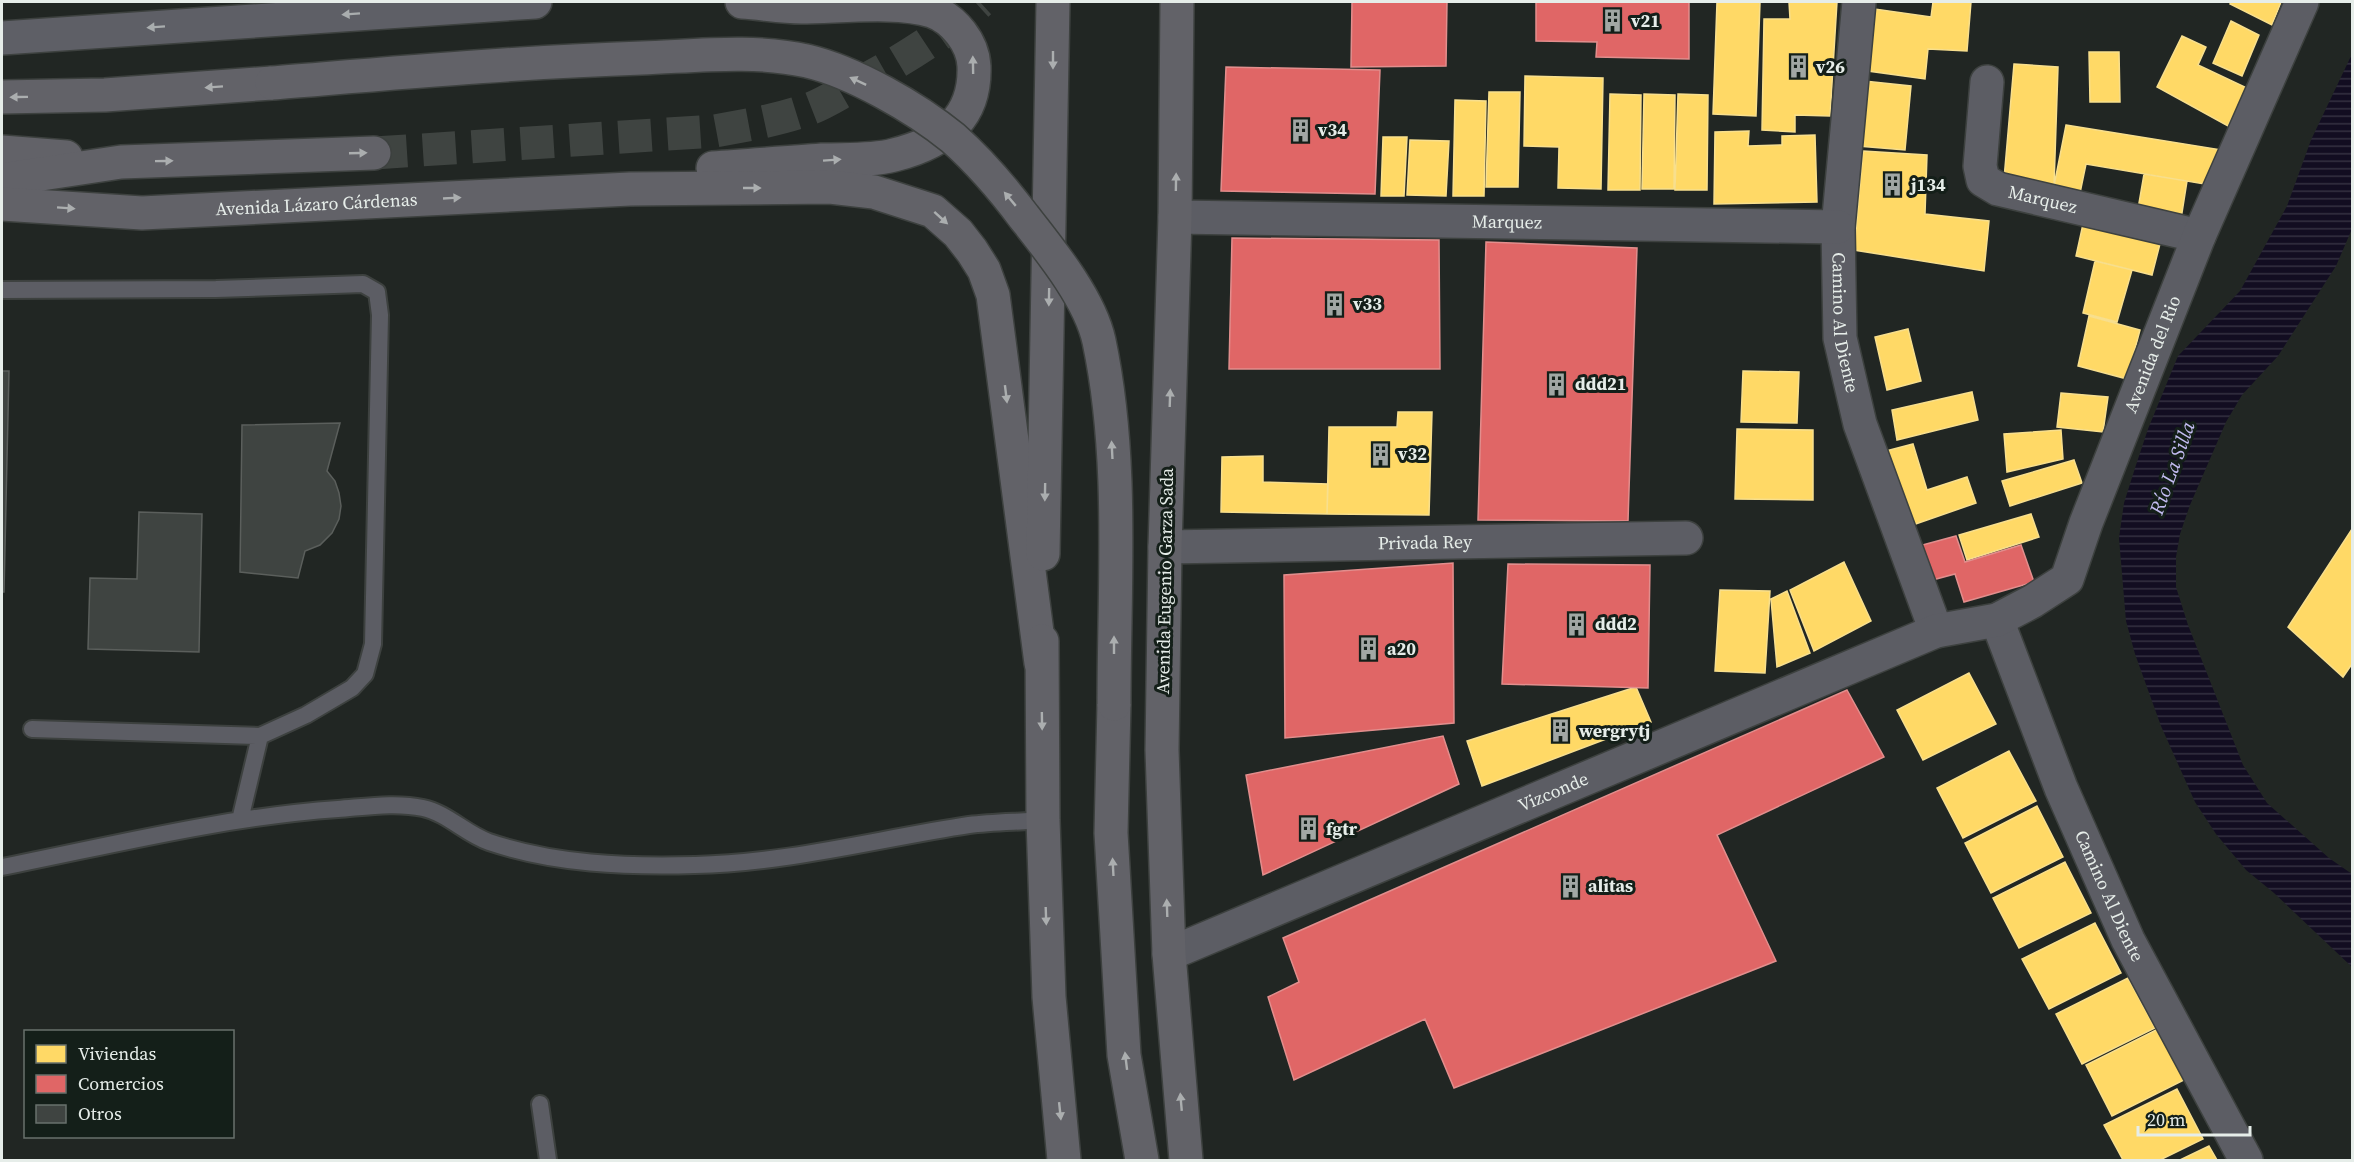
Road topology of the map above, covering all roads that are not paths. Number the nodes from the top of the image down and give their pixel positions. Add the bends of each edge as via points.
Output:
1 (286, 2) edge
2 (535, 2) edge
3 (742, 2) edge
4 (1053, 2) edge
5 (1177, 2) edge
6 (1859, 2) edge
7 (2302, 2) edge
8 (254, 21) junction
9 (2, 38) edge
10 (1987, 82) dead end
11 (2, 97) edge
12 (2, 152) edge
13 (374, 153) tunnel mouth
14 (121, 162) junction
15 (630, 189) junction
16 (3, 198) edge
17 (1175, 217) junction
18 (1838, 227) junction
19 (2199, 236) junction
20 (2, 290) edge
21 (1686, 538) dead end
22 (1165, 548) junction
23 (1997, 620) junction
24 (1936, 631) junction
25 (1041, 663) junction
26 (32, 729) dead end
27 (260, 736) junction
28 (240, 820) junction
29 (1043, 820) junction
30 (2, 867) edge
31 (1169, 954) junction
32 (540, 1104) dead end
33 (548, 1161) edge
34 (1064, 1161) edge
35 (1142, 1161) edge
36 (1186, 1161) edge
37 (2246, 1161) edge

1 - 8 lane
2 -> 8 main road
15 -> 3 highway via 694,169 893,156 933,142 960,120 972,86 973,54 950,21 932,11 903,6 797,7
4 -> 25 highway
17 -> 5 highway, Avenida Eugenio Garza Sada
6 - 18 street, Camino Al Diente
7 - 19 street, Avenida del Rio
8 -> 9 main road
10 - 19 street, Marquez via 1980,166 1983,180 1998,189
35 -> 11 highway, bridge via 1124,1043 1111,833 1115,501 1111,418 1098,337 1082,301 1044,242 1012,200 953,138 888,95 841,73 808,62 764,56 540,61 105,95
12 - 14 highway
14 -> 13 highway
14 - 16 highway
16 -> 15 highway, Avenida Lázaro Cárdenas via 142,213
15 -> 25 highway via 830,187 874,192 933,210 958,233 984,270 993,295
17 - 18 street, Marquez
22 -> 17 highway, Avenida Eugenio Garza Sada
18 - 24 street, Camino Al Diente via 1840,338 1860,424
19 - 23 street, Avenida del Rio via 2067,579
20 - 27 lane via 363,284 377,292 380,315 374,632 368,664 365,674 352,688 306,716
21 - 22 street, Privada Rey
31 -> 22 highway, Avenida Eugenio Garza Sada via 1162,750
23 - 24 street, Avenida del Rio
23 - 37 street, Camino Al Diente via 2061,789 2128,940
24 - 31 street, Vizconde
25 -> 29 highway
26 - 27 lane
27 - 28 lane
28 - 29 lane via 383,806 424,808 474,837 506,848 576,862 695,866 789,858 971,825
28 - 30 lane
29 -> 34 highway via 1049,997
36 -> 31 highway, Avenida Eugenio Garza Sada
32 - 33 lane

